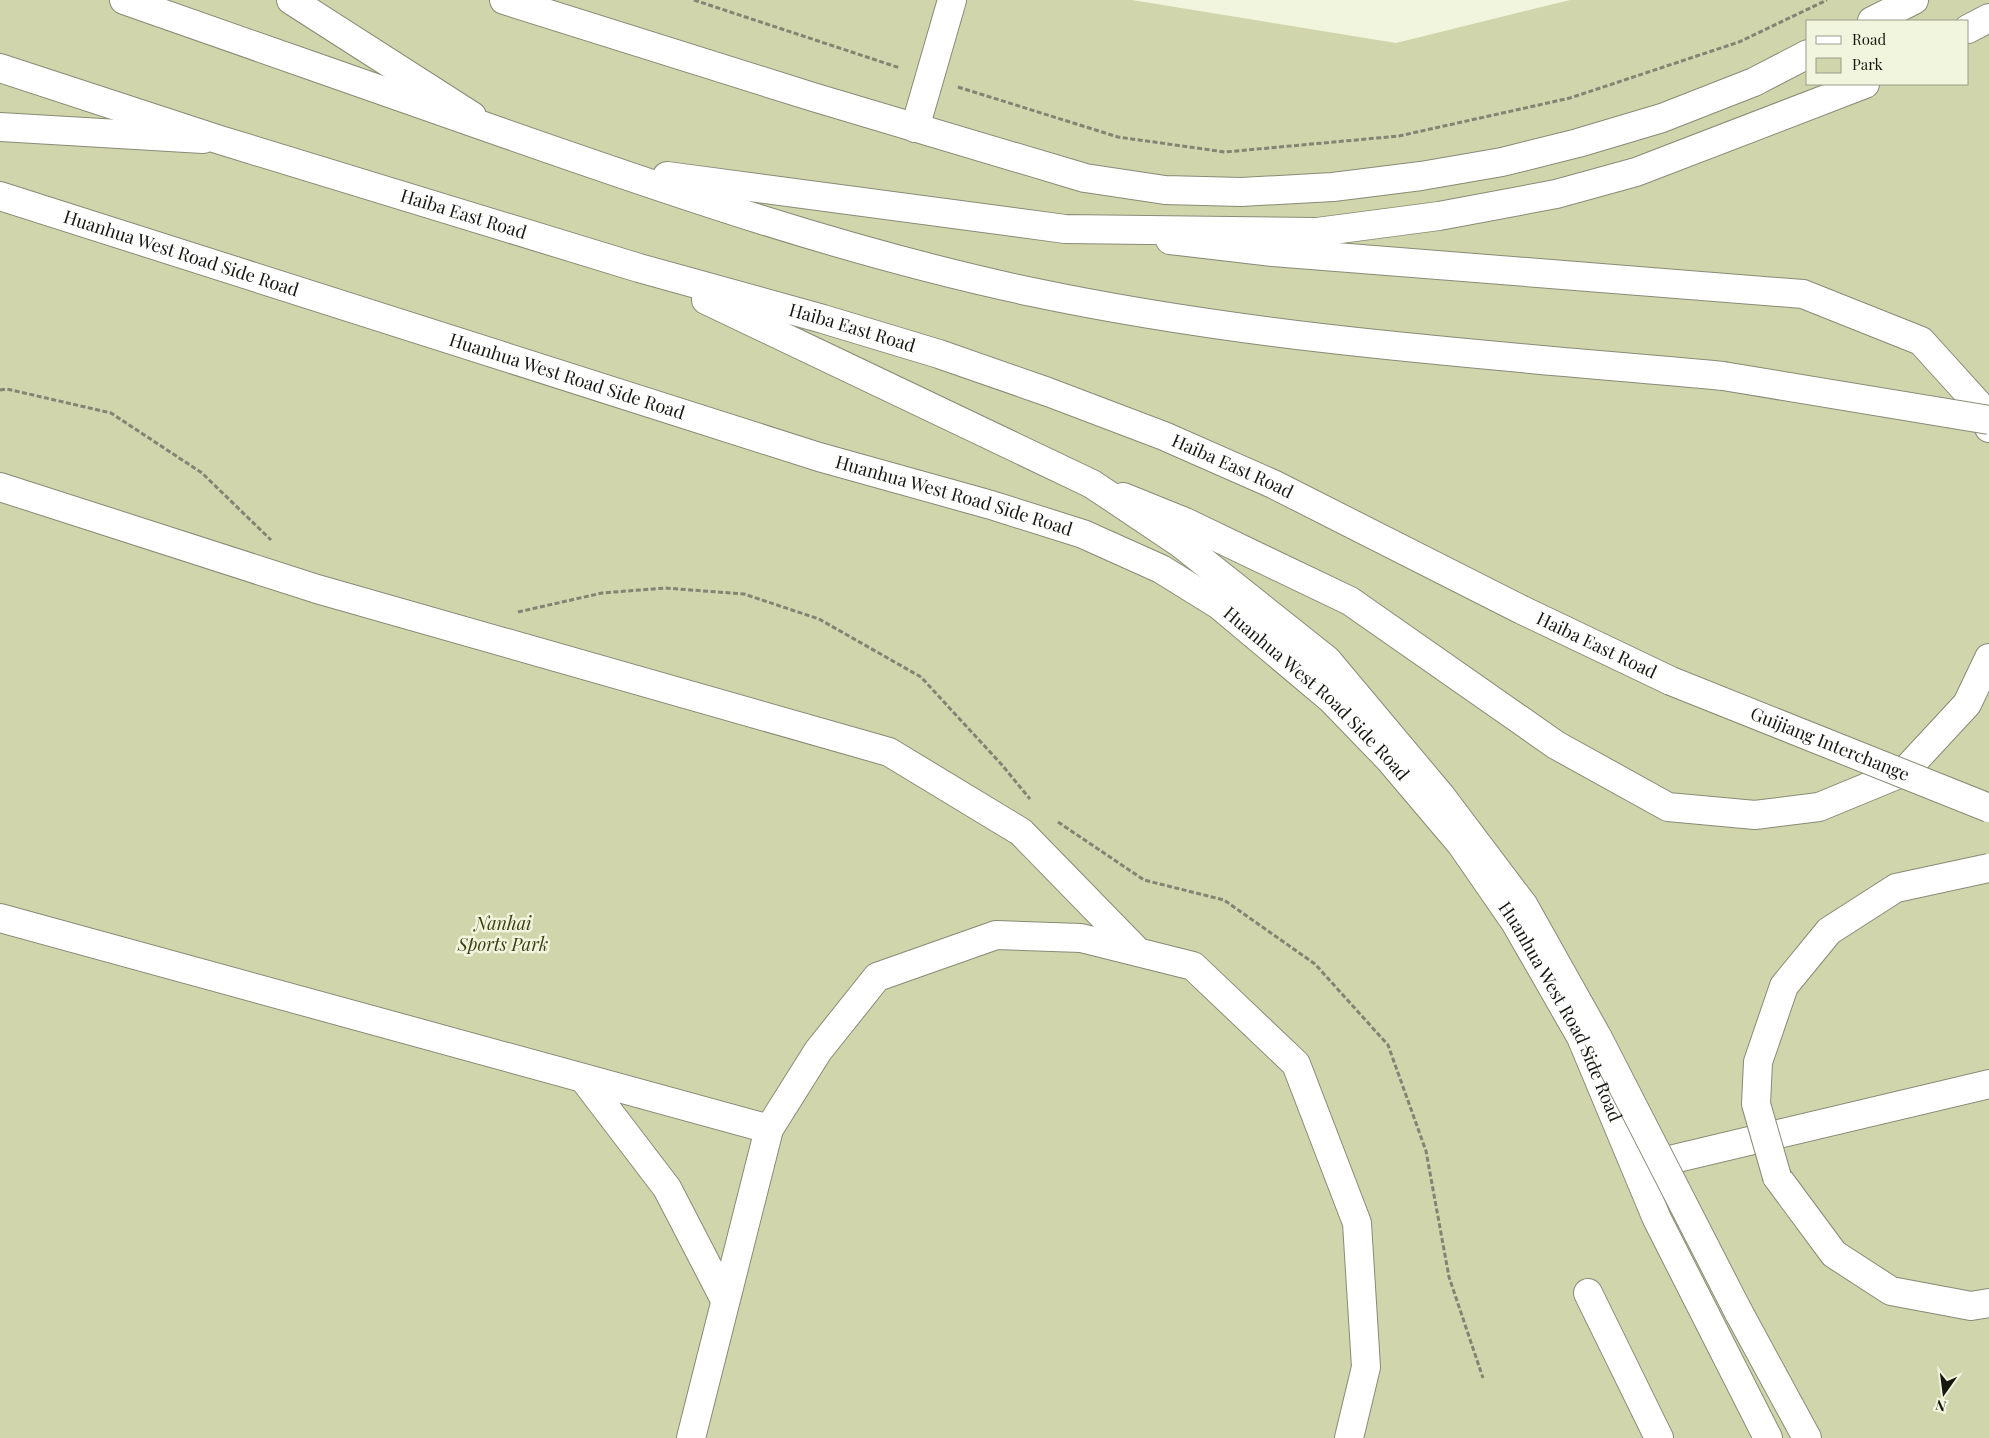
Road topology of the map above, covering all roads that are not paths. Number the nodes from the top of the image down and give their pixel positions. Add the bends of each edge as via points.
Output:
1 (124, 0) edge
2 (291, 0) edge
3 (504, 0) edge
4 (952, 0) edge
5 (1909, 1) edge
6 (1989, 18) edge
7 (1874, 20) edge
8 (1969, 29) edge
9 (1806, 55) edge
10 (0, 68) edge
11 (1862, 85) edge
12 (0, 127) edge
13 (490, 128) junction
14 (915, 128) junction
15 (220, 140) junction
16 (598, 166) junction
17 (0, 196) edge
18 (1065, 229) junction
19 (639, 268) junction
20 (1989, 420) edge
21 (1989, 428) edge
22 (1092, 484) junction
23 (0, 487) edge
24 (1989, 658) edge
25 (1671, 681) joint
26 (1989, 808) edge
27 (1989, 868) edge
28 (0, 918) edge
29 (1138, 952) junction
30 (583, 1078) junction
31 (1989, 1084) edge
32 (769, 1129) junction
33 (1636, 1168) junction
34 (1588, 1293) dead end
35 (725, 1300) junction
36 (1989, 1303) edge
37 (691, 1438) edge
38 (1349, 1438) edge
39 (1659, 1438) edge
40 (1768, 1438) edge
41 (1807, 1438) edge

1 - 13 main road
2 - 13 main road
3 - 14 main road
4 - 14 main road
5 - 7 main road
6 - 8 main road
9 - 14 main road via 1754,82 1662,118 1578,143 1502,162 1333,187 1240,192 1165,190 1085,178
10 - 15 main road, Haiba East Road
11 - 18 main road via 1636,172 1556,194 1439,216 1317,232
12 - 15 main road
13 - 16 main road
15 - 19 main road, Haiba East Road
16 - 18 main road
16 - 20 main road, bridge via 890,258 1033,292 1294,334 1724,376
17 - 33 main road, Huanhua West Road Side Road via 819,457 1074,531 1161,569 1220,605 1331,699 1389,758 1461,844 1515,922 1581,1037
18 - 21 main road via 1273,252 1803,294 1921,341 1979,406
19 - 22 main road
19 - 25 main road, Haiba East Road via 939,354 1164,436 1273,484
22 - 24 main road via 1185,522 1350,601 1556,745 1668,807 1755,815 1819,807 1904,772 1967,704
22 - 41 main road, bridge via 1180,543 1327,660 1442,796 1524,906 1598,1038
23 - 29 main road via 316,589 889,752 1021,832
25 - 26 main road, Guijiang Interchange, bridge
27 - 36 main road, bridge via 1896,888 1829,931 1784,986 1758,1062 1756,1104 1777,1177 1834,1254 1891,1291 1971,1306
28 - 30 main road
29 - 32 main road via 1082,938 996,935 877,977 818,1051
29 - 38 main road via 1194,966 1296,1064 1357,1223 1366,1367
30 - 32 main road
30 - 35 main road via 668,1188
31 - 33 main road
32 - 35 main road
33 - 40 main road, Huanhua West Road Side Road via 1657,1219
34 - 39 main road
35 - 37 main road

